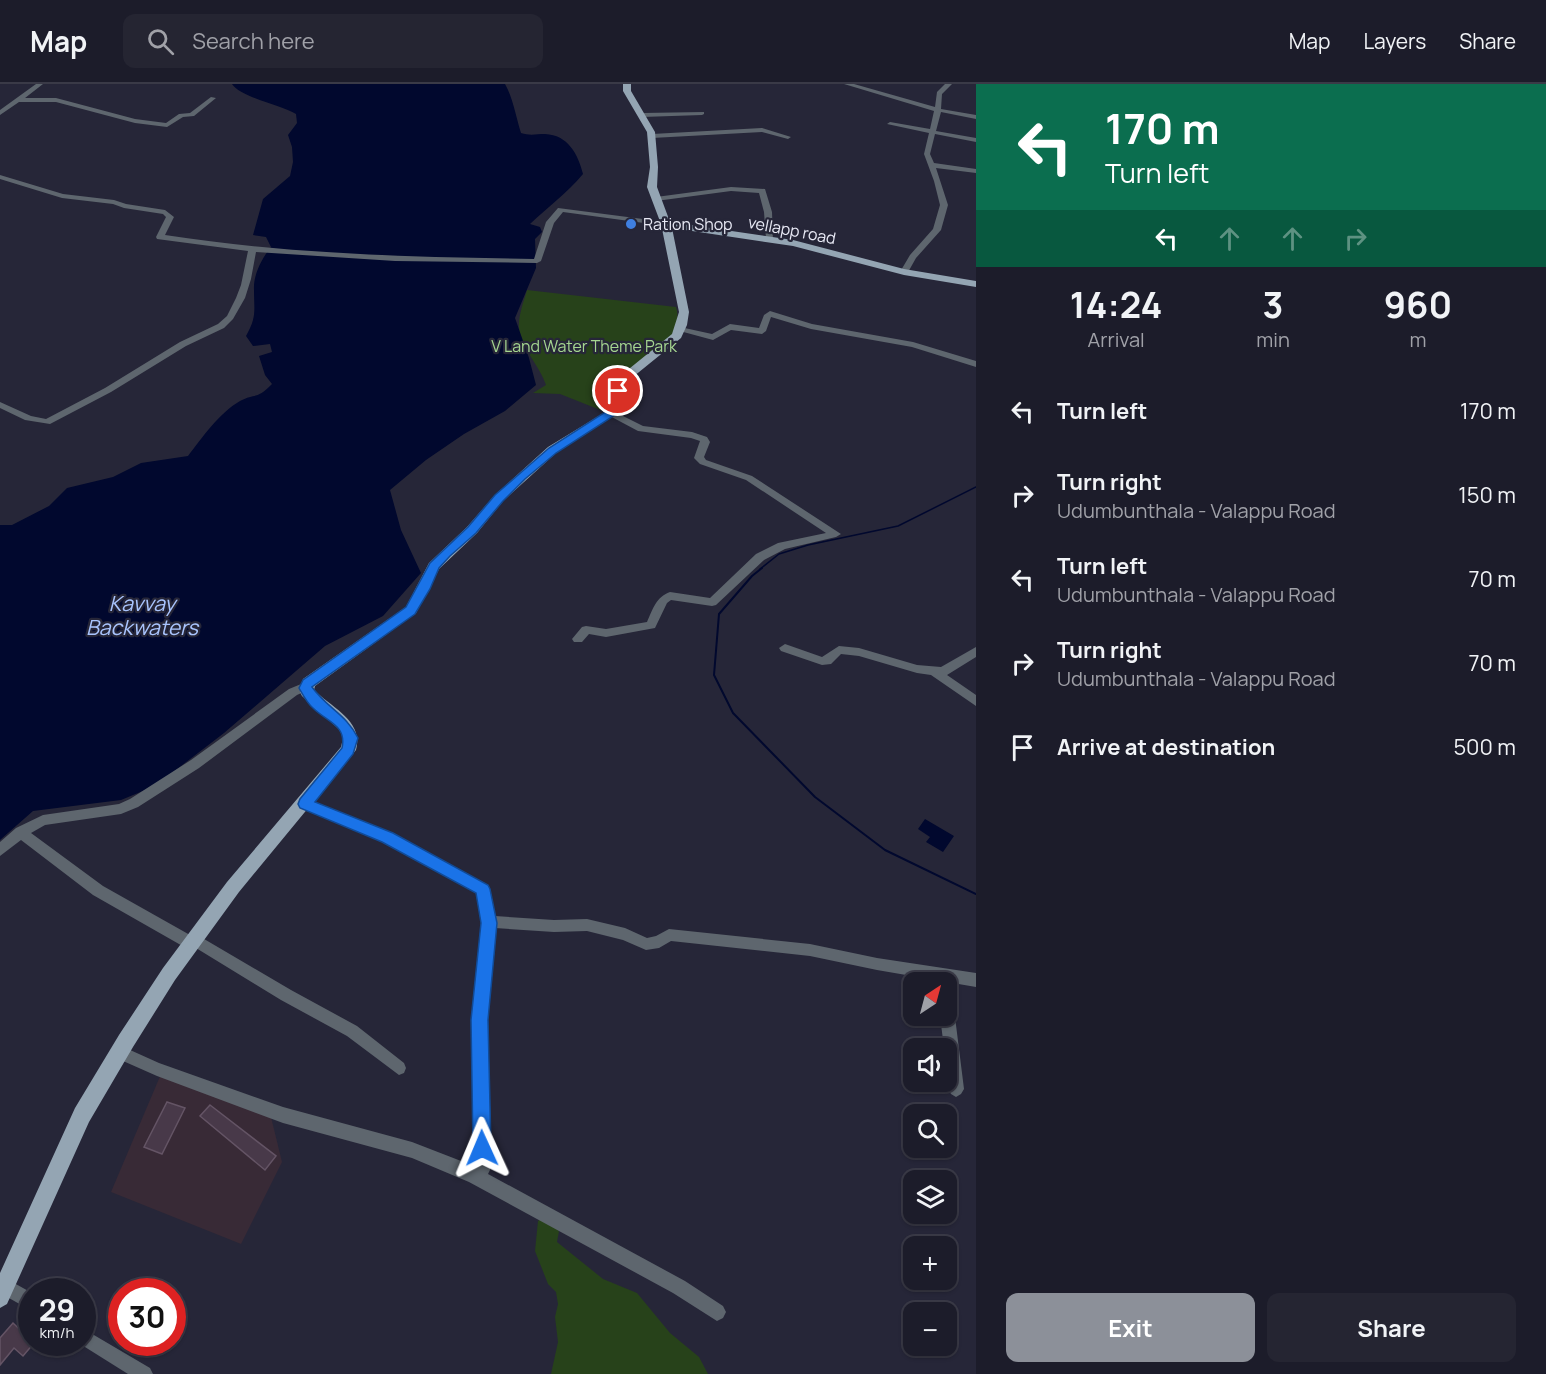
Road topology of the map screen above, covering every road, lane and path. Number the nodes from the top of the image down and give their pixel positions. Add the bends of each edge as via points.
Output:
1 (40, 84) edge
2 (627, 84) edge
3 (847, 84) edge
4 (949, 84) edge
5 (213, 98) dead end
6 (18, 100) junction
7 (938, 110) junction
8 (0, 113) edge
9 (702, 113) dead end
10 (642, 114) junction
11 (976, 117) edge
12 (890, 124) dead end
13 (932, 131) junction
14 (652, 136) junction
15 (788, 137) dead end
16 (976, 140) edge
17 (931, 165) junction
18 (976, 171) edge
19 (0, 177) edge
20 (656, 199) junction
21 (666, 224) junction
22 (770, 239) junction
23 (253, 250) junction
24 (904, 272) junction
25 (976, 284) edge
26 (680, 330) junction
27 (976, 364) edge
28 (0, 405) edge
29 (611, 413) junction
30 (578, 639) dead end
31 (785, 648) dead end
32 (976, 651) edge
33 (935, 672) junction
34 (306, 686) junction
35 (976, 701) edge
36 (305, 804) junction
37 (21, 832) junction
38 (0, 850) edge
39 (489, 923) junction
40 (193, 942) junction
41 (912, 972) edge
42 (957, 979) edge
43 (976, 980) edge
44 (119, 1052) junction
45 (399, 1068) dead end
46 (475, 1176) junction
47 (3, 1291) edge
48 (18, 1297) edge
49 (717, 1312) dead end
50 (96, 1345) edge
51 (144, 1374) edge

1 - 6 street
2 - 10 main road via 627,91
3 - 7 street
4 - 7 street via 939,93
5 - 6 street via 192,115 181,115 167,124 135,121 56,100
6 - 8 street
7 - 11 street
7 - 13 street
9 - 10 street
10 - 14 main road
12 - 13 street
13 - 16 street
13 - 17 street via 927,154
14 - 15 street via 762,130
14 - 20 main road via 651,187
17 - 18 street
17 - 24 street via 944,205 937,230
19 - 23 street via 62,196 165,212 170,217 160,237
20 - 21 main road
20 - 22 street via 731,189 762,191
21 - 22 main road, vellapp road
21 - 23 street, vellapp road via 561,210 550,222 537,261 407,260
21 - 26 main road via 684,312
22 - 24 main road, vellapp road
23 - 28 street via 241,295 221,326 47,422
24 - 25 main road, vellapp road
26 - 27 street via 713,337 730,327 762,331 771,314 860,337 905,343
26 - 29 main road via 666,347 624,378
29 - 30 street via 640,429 700,437 705,440 699,458 703,462 749,478 836,534 782,546 760,557 712,602 670,596 663,600 651,625 606,633 586,630
29 - 34 main road via 552,450 499,498 434,566 411,610
31 - 33 street via 822,662 839,650
32 - 33 street via 943,672
33 - 35 street
34 - 36 main road via 317,704 345,726 351,738 348,750
34 - 37 street via 134,803 121,809 43,820
36 - 39 street via 387,838 483,889
36 - 40 main road via 233,887
37 - 38 street
37 - 40 street via 59,864 110,898
39 - 41 street via 587,925 626,934 646,944 669,935 810,950
39 - 46 street via 480,1020 482,1170
40 - 44 main road
40 - 45 street via 352,1031
42 - 43 street
44 - 46 street via 284,1115 412,1150
44 - 47 main road via 82,1115
46 - 49 street via 679,1287
47 - 48 street
50 - 51 street

